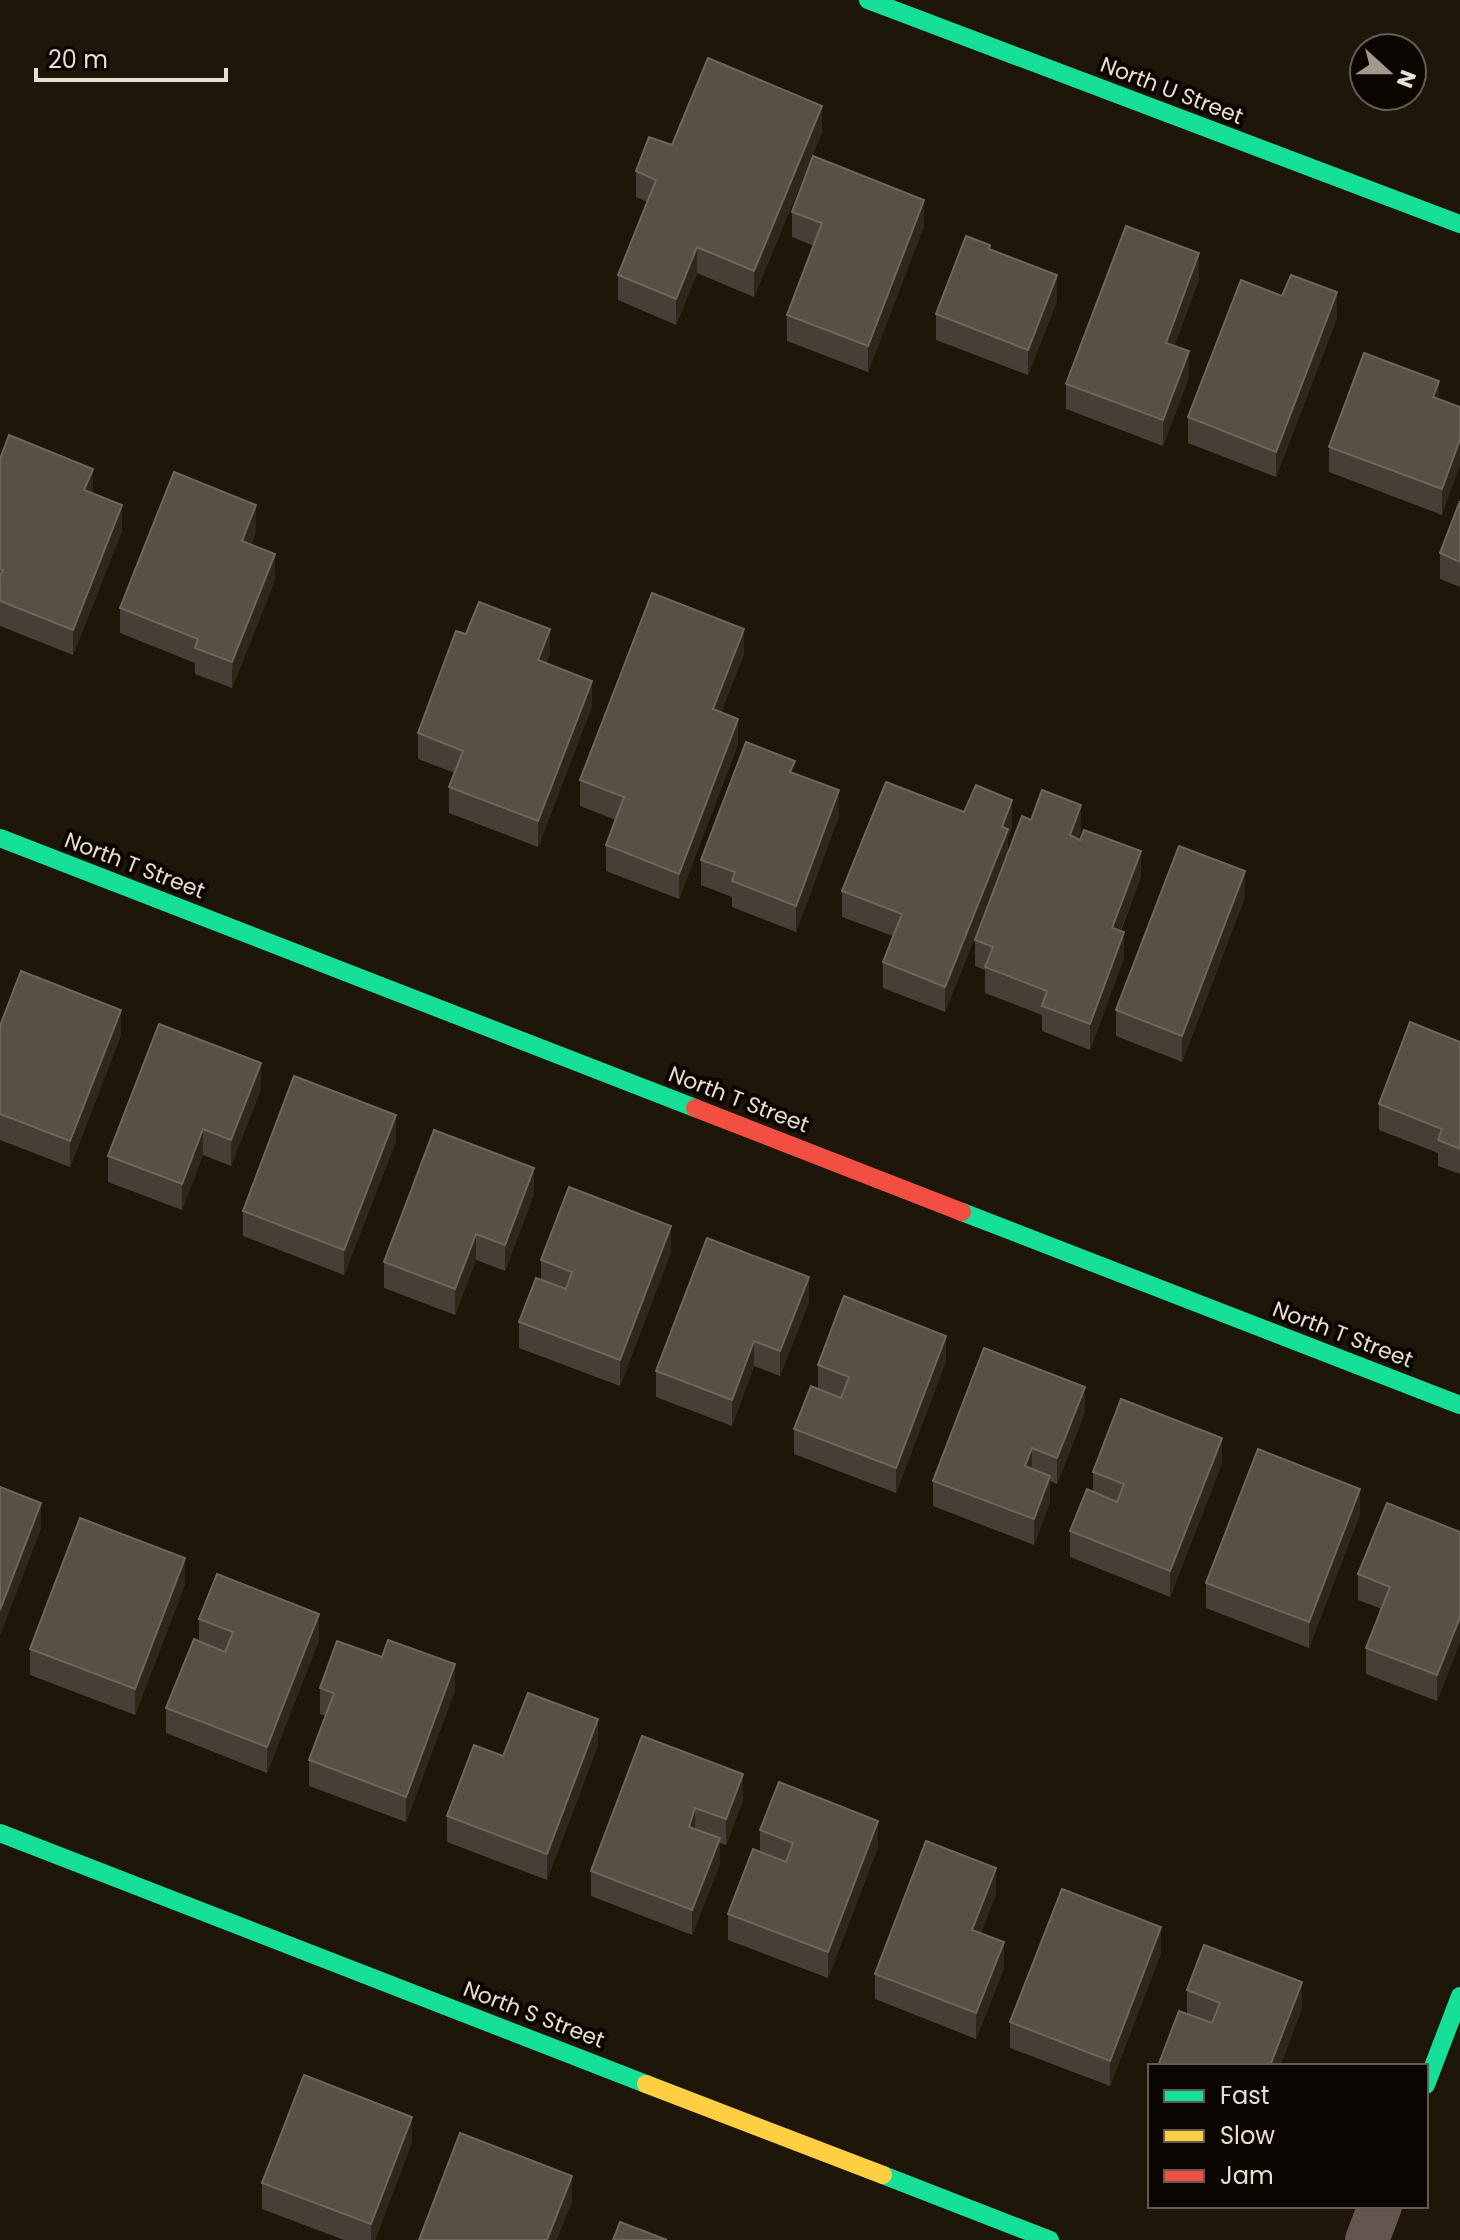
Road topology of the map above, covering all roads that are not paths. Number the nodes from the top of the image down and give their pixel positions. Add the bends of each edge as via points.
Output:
1 (868, 0) edge
2 (1460, 224) edge
3 (0, 838) edge
4 (1460, 1405) edge
5 (0, 1833) edge
6 (1460, 1996) edge
7 (1428, 2080) edge
8 (1379, 2208) edge
9 (1050, 2240) edge
10 (1367, 2240) edge

1 - 2 street, North U Street
3 - 4 street, North T Street
5 - 9 street, North S Street
6 - 7 street
8 - 10 street

